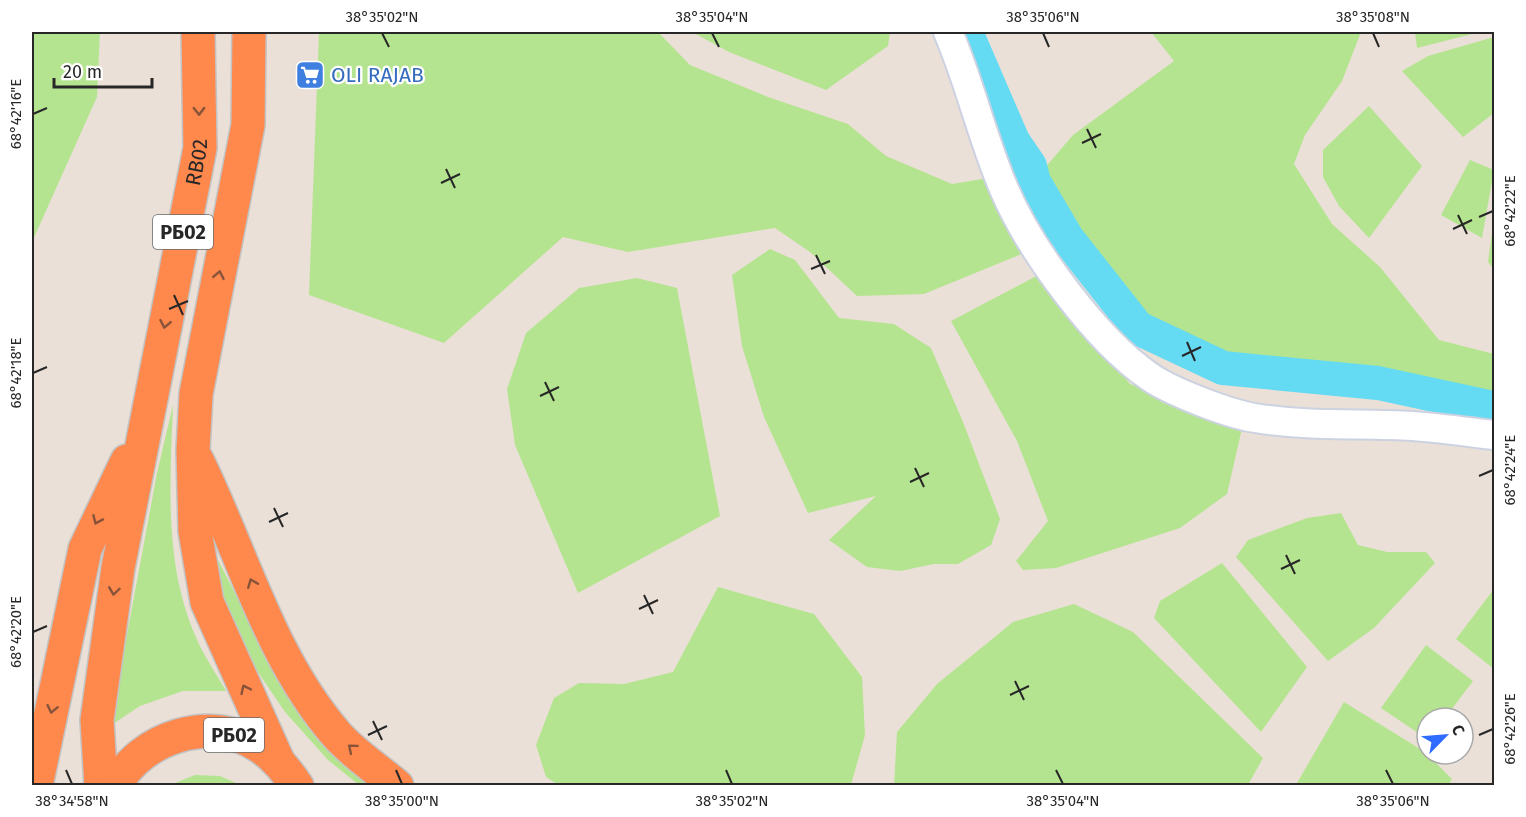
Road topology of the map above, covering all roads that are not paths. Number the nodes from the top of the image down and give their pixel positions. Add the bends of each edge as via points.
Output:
1 (198, 32) edge
2 (249, 32) edge
3 (948, 32) edge
4 (143, 430) junction
5 (1494, 435) edge
6 (193, 450) junction
7 (288, 773) edge
8 (36, 786) edge
9 (101, 786) edge
10 (114, 786) edge
11 (397, 786) edge

1 -> 4 highway, RB02 / РБ02 via 200,148
6 -> 2 highway, РБ02 via 196,394 248,125
3 - 5 street via 1004,190 1044,261 1106,340 1152,378 1252,418 1290,423 1413,426
4 -> 8 highway via 85,549
4 -> 9 highway, РБ02 via 118,568 97,720
7 -> 6 highway, РБ02 via 207,602 195,531
11 -> 6 highway via 339,737 298,680 273,634 222,509
7 - 10 highway, РБ02 via 257,744 205,731 178,735 153,745 132,762

